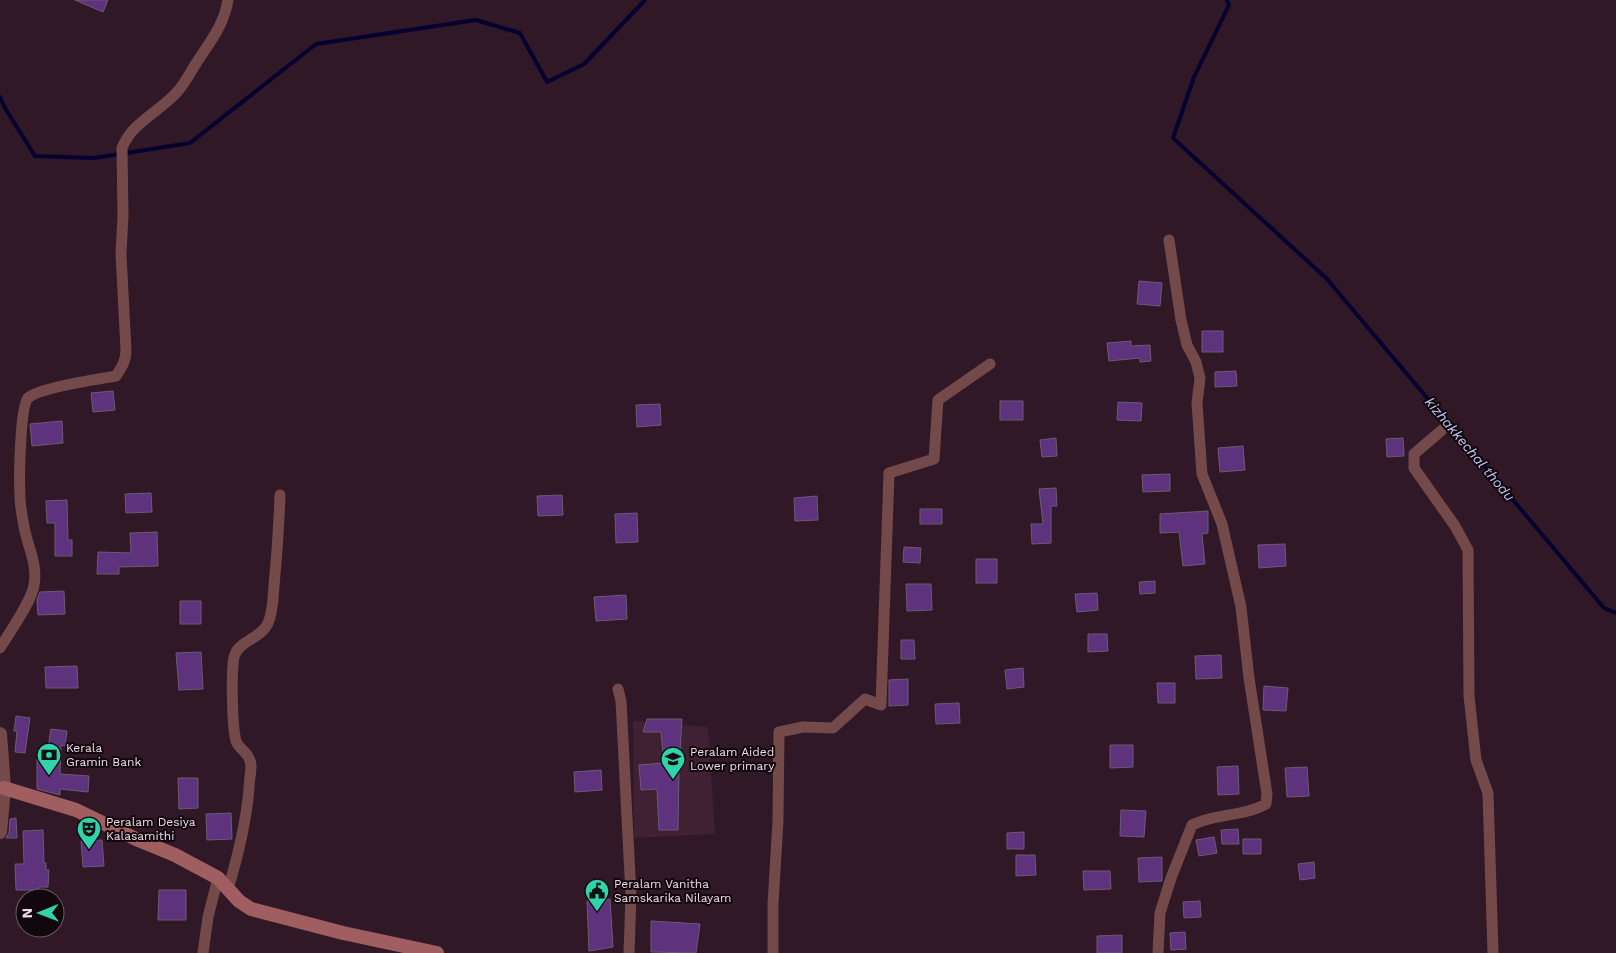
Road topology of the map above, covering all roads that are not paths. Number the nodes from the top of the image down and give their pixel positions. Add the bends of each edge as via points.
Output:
1 (228, 0) edge
2 (1169, 240) dead end
3 (990, 364) dead end
4 (1442, 430) dead end
5 (280, 495) dead end
6 (0, 648) edge
7 (618, 688) dead end
8 (0, 734) edge
9 (4, 788) junction
10 (0, 832) edge
11 (218, 878) junction
12 (228, 889) junction
13 (400, 949) edge
14 (203, 953) edge
15 (437, 953) edge
16 (629, 953) edge
17 (773, 953) edge
18 (1158, 953) edge
19 (1493, 953) edge

1 - 6 street via 221,27 178,91 138,125 122,148 121,254 126,359 116,376 41,391 25,402 20,494 24,527 36,571 34,587
2 - 18 street via 1181,320 1200,378 1197,402 1202,474 1222,524 1241,607 1267,794 1266,804 1254,811 1204,819 1192,825 1160,913
3 - 17 street via 938,400 934,459 889,473 881,705 865,699 833,728 803,727 778,732
4 - 19 street via 1414,454 1414,468 1468,550 1469,696 1476,760 1488,793
5 - 12 street via 270,618 257,637 242,646 234,656 235,733 237,743 249,756 251,766 247,811
7 - 16 street via 630,868
8 - 9 street
9 - 10 street
9 - 11 main road via 76,810
11 - 12 main road
11 - 14 street
12 - 13 main road via 251,909
13 - 15 main road

